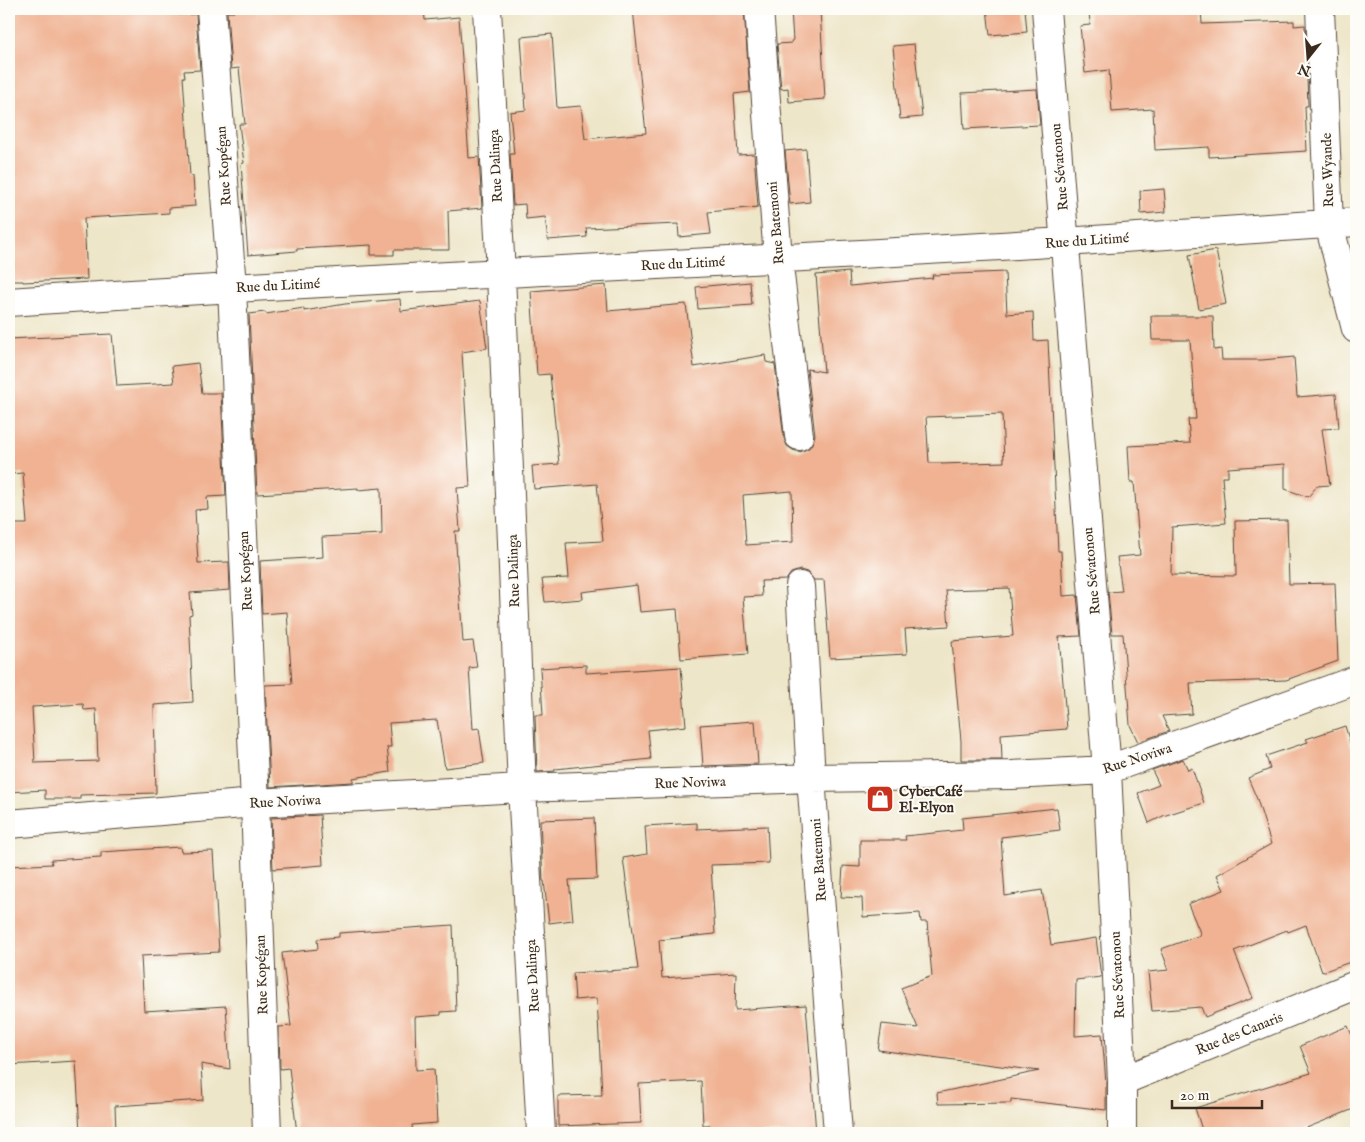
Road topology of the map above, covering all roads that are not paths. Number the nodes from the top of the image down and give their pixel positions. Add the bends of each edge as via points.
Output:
1 (211, 9) edge
2 (487, 9) edge
3 (759, 9) edge
4 (1046, 9) edge
5 (1320, 9) edge
6 (1356, 222) edge
7 (1329, 224) junction
8 (1065, 242) junction
9 (778, 258) junction
10 (501, 274) junction
11 (232, 287) junction
12 (9, 302) edge
13 (1356, 329) edge
14 (799, 436) dead end
15 (800, 586) dead end
16 (1356, 680) edge
17 (1107, 770) junction
18 (812, 778) junction
19 (522, 788) junction
20 (255, 803) junction
21 (9, 824) edge
22 (1356, 985) edge
23 (1122, 1081) junction
24 (267, 1133) edge
25 (541, 1133) edge
26 (838, 1133) edge
27 (1122, 1133) edge

1 - 11 street, Rue Kopégan
2 - 10 street, Rue Dalinga
3 - 9 street, Rue Batemoni
4 - 8 street, Rue Sévatonou
5 - 7 street, Rue Wyande
6 - 7 street, Rue du Litimé
7 - 8 street, Rue du Litimé
7 - 13 street, Rue Wyande
8 - 9 street, Rue du Litimé
8 - 17 street, Rue Sévatonou
9 - 10 street, Rue du Litimé
9 - 14 street, Rue Batemoni
10 - 11 street, Rue du Litimé
10 - 19 street, Rue Dalinga
11 - 12 street, Rue du Litimé
11 - 20 street, Rue Kopégan
15 - 18 street, Rue Batemoni
16 - 17 street, Rue Noviwa
17 - 18 street, Rue Noviwa
17 - 23 street, Rue Sévatonou
18 - 19 street, Rue Noviwa
18 - 26 street, Rue Batemoni
19 - 20 street, Rue Noviwa
19 - 25 street, Rue Dalinga
20 - 21 street, Rue Noviwa
20 - 24 street, Rue Kopégan
22 - 23 street, Rue des Canaris
23 - 27 street, Rue Sévatonou

